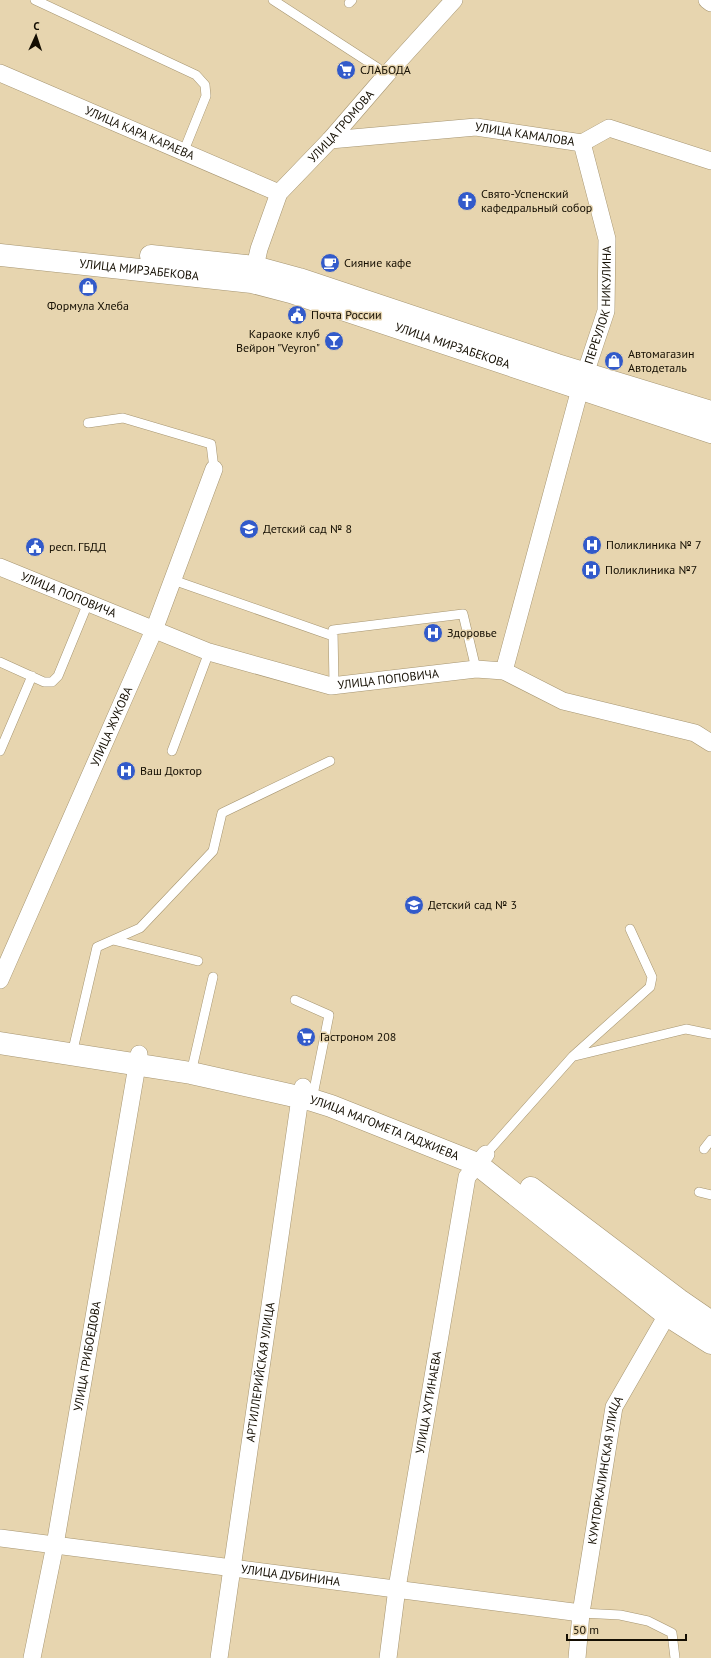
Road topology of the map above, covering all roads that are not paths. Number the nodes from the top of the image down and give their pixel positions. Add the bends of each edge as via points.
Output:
1 (35, 0) edge
2 (273, 0) edge
3 (454, 0) edge
4 (707, 0) edge
5 (711, 2) edge
6 (0, 73) edge
7 (386, 74) junction
8 (330, 140) junction
9 (582, 143) junction
10 (183, 153) junction
11 (711, 161) edge
12 (279, 193) junction
13 (0, 241) edge
14 (0, 255) edge
15 (255, 267) junction
16 (583, 381) junction
17 (711, 412) edge
18 (88, 423) dead end
19 (711, 432) edge
20 (214, 469) joint
21 (0, 566) edge
22 (173, 580) junction
23 (88, 603) junction
24 (154, 630) junction
25 (333, 636) junction
26 (209, 652) junction
27 (0, 662) edge
28 (476, 669) junction
29 (504, 671) junction
30 (32, 676) junction
31 (334, 686) junction
32 (711, 743) edge
33 (172, 750) dead end
34 (0, 751) edge
35 (330, 761) dead end
36 (630, 929) dead end
37 (113, 940) junction
38 (198, 961) dead end
39 (213, 977) dead end
40 (0, 980) edge
41 (295, 1000) dead end
42 (0, 1028) edge
43 (711, 1034) edge
44 (0, 1043) edge
45 (73, 1049) junction
46 (573, 1056) junction
47 (138, 1059) junction
48 (192, 1069) junction
49 (307, 1094) junction
50 (711, 1140) edge
51 (704, 1149) dead end
52 (482, 1159) junction
53 (699, 1192) dead end
54 (711, 1195) edge
55 (673, 1307) junction
56 (711, 1322) edge
57 (711, 1343) edge
58 (0, 1538) edge
59 (55, 1545) junction
60 (232, 1568) junction
61 (397, 1588) junction
62 (581, 1613) junction
63 (32, 1658) edge
64 (219, 1658) edge
65 (388, 1658) edge
66 (578, 1658) edge
67 (675, 1658) edge

1 - 10 lane via 196,75 205,85 206,96
2 - 7 lane
3 - 7 street, УЛИЦА ГРОМОВА
4 - 5 street
6 - 10 street, УЛИЦА КАРА КАРАЕВА
7 - 8 street, УЛИЦА ГРОМОВА
8 - 9 street, УЛИЦА КАМАЛОВА via 476,127
8 - 12 street, УЛИЦА ГРОМОВА
9 - 11 street, УЛИЦА КАМАЛОВА via 609,128
9 - 16 street, ПЕРЕУЛОК НИКУЛИНА via 607,239 606,310
10 - 12 street, УЛИЦА КАРА КАРАЕВА
12 - 15 street, УЛИЦА ГРОМОВА
13 - 15 main road, УЛИЦА МИРЗАБЕКОВА
14 - 16 main road, УЛИЦА МИРЗАБЕКОВА via 252,282
15 - 16 main road, УЛИЦА МИРЗАБЕКОВА via 299,279
16 - 17 main road, УЛИЦА МИРЗАБЕКОВА
16 - 19 main road, УЛИЦА МИРЗАБЕКОВА
16 - 29 street, ПЕРЕУЛОК НИКУЛИНА
18 - 20 lane via 123,418 211,444
20 - 22 street, УЛИЦА ЖУКОВА
21 - 23 street, УЛИЦА ПОПОВИЧА
22 - 24 street, УЛИЦА ЖУКОВА
22 - 25 lane
23 - 24 street, УЛИЦА ПОПОВИЧА
23 - 30 lane via 58,676 52,682 44,682
24 - 26 street, УЛИЦА ПОПОВИЧА
24 - 40 street, УЛИЦА ЖУКОВА
25 - 28 lane via 333,630 463,614
25 - 31 lane
26 - 31 street, УЛИЦА ПОПОВИЧА
26 - 33 lane
27 - 30 lane
28 - 29 street, УЛИЦА ПОПОВИЧА
28 - 31 street, УЛИЦА ПОПОВИЧА
29 - 32 street, УЛИЦА ПОПОВИЧА via 563,701 695,733
30 - 34 lane
35 - 37 lane via 222,813 213,851 140,928
36 - 46 lane via 652,977 650,987
37 - 38 lane
37 - 45 lane via 97,947
39 - 48 lane
41 - 49 lane via 329,1016
42 - 45 main road, УЛИЦА МАГОМЕТА ГАДЖИЕВА
43 - 46 lane via 686,1029
44 - 45 main road, УЛИЦА МАГОМЕТА ГАДЖИЕВА
45 - 47 main road, УЛИЦА МАГОМЕТА ГАДЖИЕВА
46 - 52 lane
47 - 48 main road, УЛИЦА МАГОМЕТА ГАДЖИЕВА
47 - 59 street, УЛИЦА ГРИБОЕДОВА
48 - 49 main road, УЛИЦА МАГОМЕТА ГАДЖИЕВА
49 - 52 main road, УЛИЦА МАГОМЕТА ГАДЖИЕВА via 331,1106
49 - 60 street, АРТИЛЛЕРИЙСКАЯ УЛИЦА
50 - 51 lane
52 - 55 main road, УЛИЦА МАГОМЕТА ГАДЖИЕВА
52 - 61 street, УЛИЦА ХУТИНАЕВА via 467,1177
53 - 54 lane
55 - 56 main road, УЛИЦА МАГОМЕТА ГАДЖИЕВА
55 - 57 main road, УЛИЦА МАГОМЕТА ГАДЖИЕВА
55 - 62 street, КУМТОРКАЛИНСКАЯ УЛИЦА via 614,1407
58 - 59 street, УЛИЦА ДУБИНИНА
59 - 60 street, УЛИЦА ДУБИНИНА
59 - 63 street, УЛИЦА ГРИБОЕДОВА
60 - 61 street, УЛИЦА ДУБИНИНА
60 - 64 street, АРТИЛЛЕРИЙСКАЯ УЛИЦА
61 - 62 street, УЛИЦА ДУБИНИНА
61 - 65 street, УЛИЦА ХУТИНАЕВА
62 - 66 street, КУМТОРКАЛИНСКАЯ УЛИЦА
62 - 67 lane via 620,1615 648,1621 672,1633

